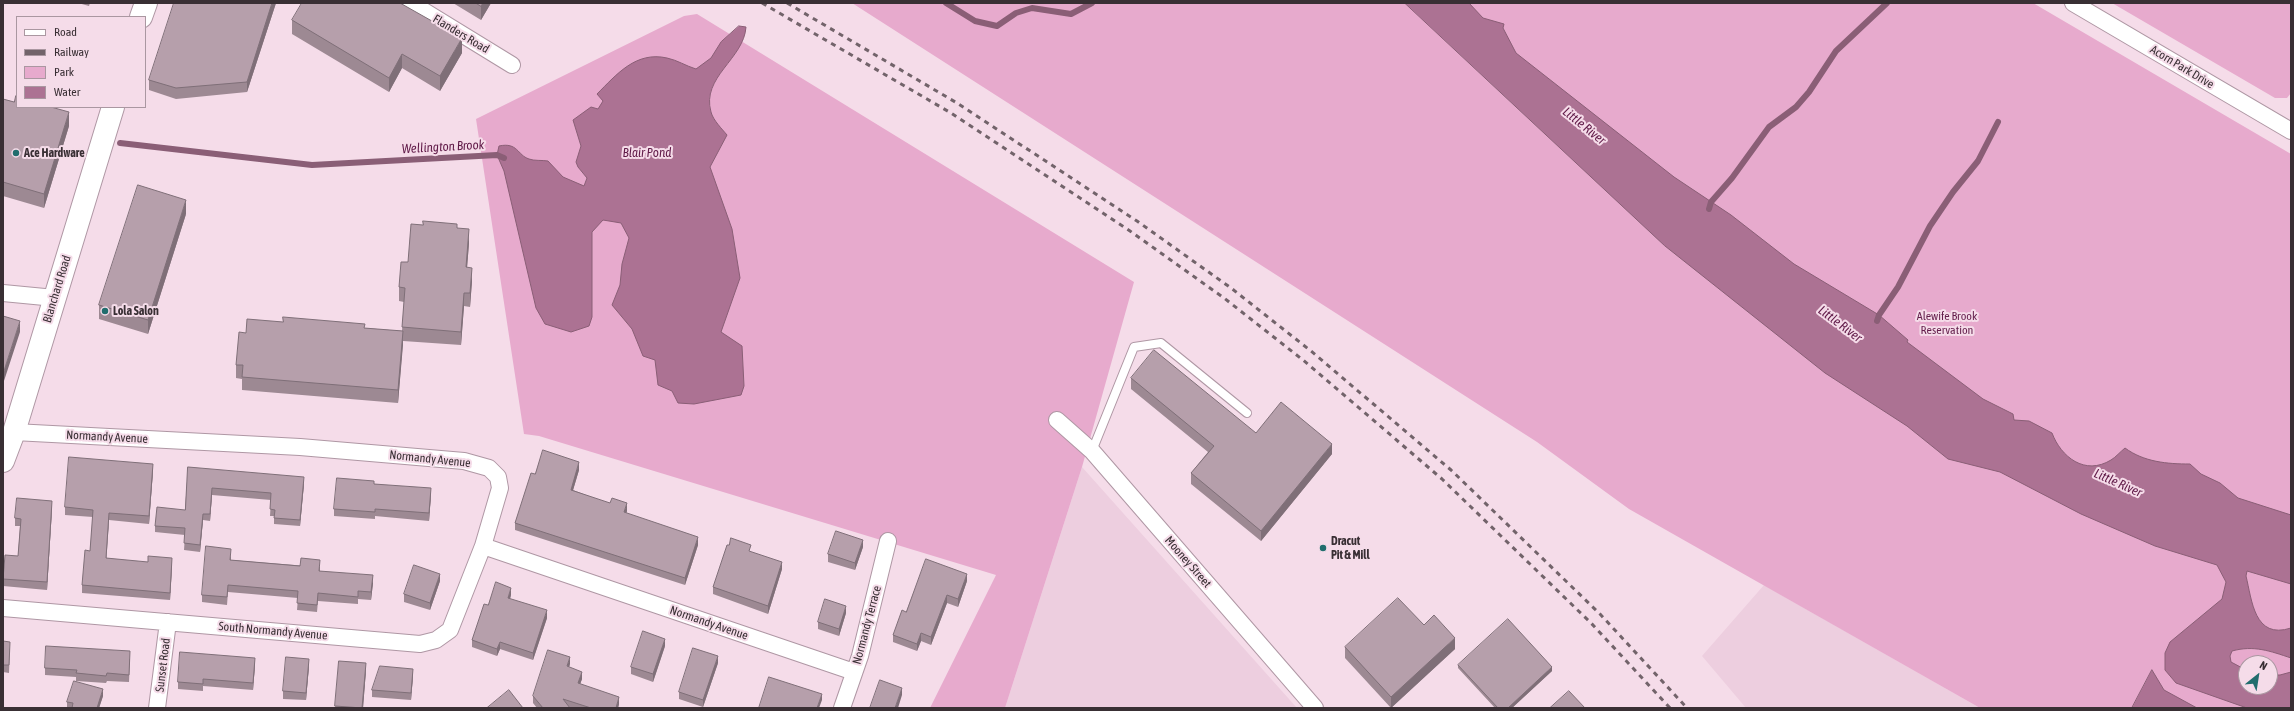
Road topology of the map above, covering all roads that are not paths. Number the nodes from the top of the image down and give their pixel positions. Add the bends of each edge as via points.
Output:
1 (146, 3) edge
2 (411, 3) edge
3 (2073, 3) edge
4 (142, 16) edge
5 (512, 65) dead end
6 (111, 112) edge
7 (2290, 128) edge
8 (3, 293) edge
9 (54, 298) junction
10 (1247, 413) dead end
11 (1057, 420) dead end
12 (14, 432) junction
13 (1092, 451) junction
14 (3, 461) edge
15 (888, 541) dead end
16 (483, 546) junction
17 (3, 608) edge
18 (168, 622) junction
19 (854, 672) junction
20 (156, 708) edge
21 (842, 708) edge
22 (1315, 708) edge

1 - 4 main road
2 - 5 street, Flanders Road
3 - 7 street, Acorn Park Drive
6 - 9 main road, Blanchard Road
8 - 9 street
9 - 12 main road, Blanchard Road
10 - 13 lane via 1161,343 1134,347
11 - 13 street, Mooney Street
12 - 14 main road, Blanchard Road
12 - 16 street, Normandy Avenue via 300,446 464,461 489,468 498,477 500,488
13 - 22 street, Mooney Street
15 - 19 street, Normandy Terrace
16 - 18 street, South Normandy Avenue via 450,630 436,640 420,644
16 - 19 street, Normandy Avenue
17 - 18 street, South Normandy Avenue
18 - 20 street, Sunset Road via 160,696
19 - 21 street, Normandy Terrace

